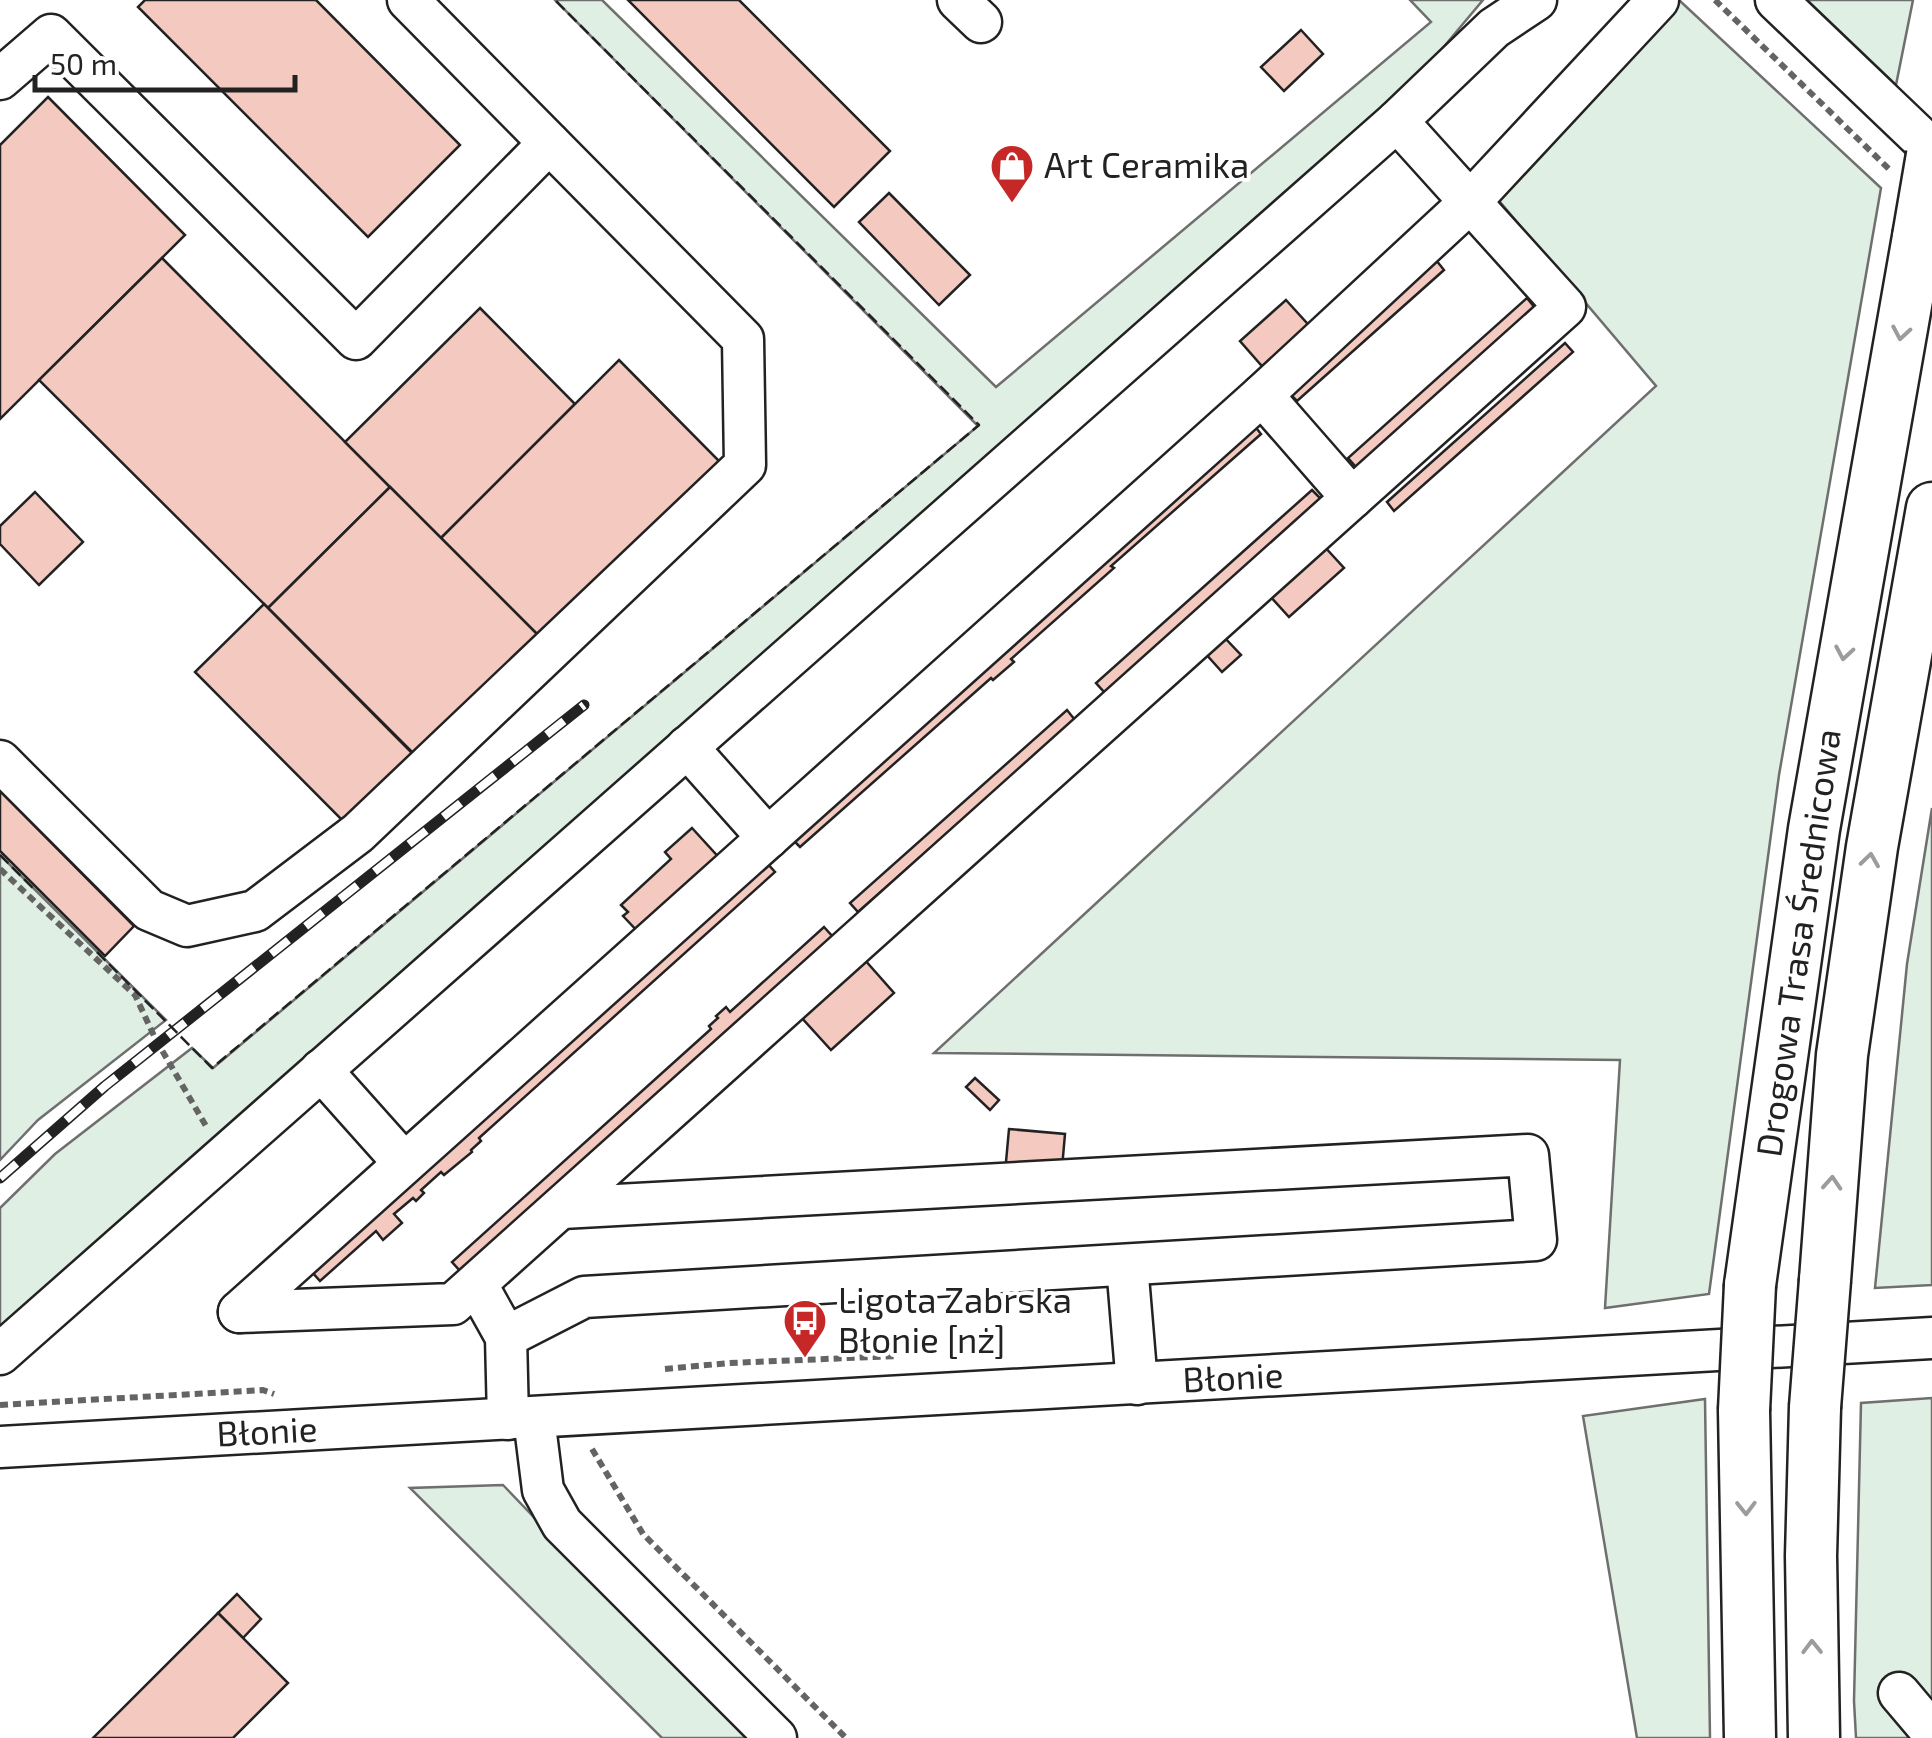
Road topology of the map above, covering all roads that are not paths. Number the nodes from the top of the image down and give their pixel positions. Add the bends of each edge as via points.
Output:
1 (408, 0) edge
2 (1536, 0) edge
3 (1658, 0) edge
4 (1776, 0) edge
5 (1504, 14) edge
6 (0, 78) edge
7 (1397, 121) junction
8 (550, 143) junction
9 (1918, 159) edge
10 (1468, 204) junction
11 (1262, 395) junction
12 (1352, 498) junction
13 (1932, 508) edge
14 (687, 747) junction
15 (0, 761) edge
16 (768, 838) junction
17 (321, 1070) junction
18 (404, 1163) junction
19 (562, 1208) junction
20 (1127, 1264) junction
21 (476, 1284) junction
22 (506, 1337) junction
23 (1932, 1338) edge
24 (0, 1354) edge
25 (1137, 1384) junction
26 (521, 1418) junction
27 (0, 1447) edge
28 (1898, 1692) dead end
29 (1932, 1732) edge
30 (776, 1738) edge
31 (1750, 1738) edge
32 (1814, 1738) edge

1 - 8 street
2 - 5 street
3 - 10 street
4 - 9 street
5 - 7 street
6 - 8 street via 51,35 356,339
7 - 10 street
7 - 14 street
8 - 15 street via 743,339 745,465 358,832 255,912 188,926 149,910
9 -> 31 main road, Drogowa Trasa Średnicowa, bridge via 1918,237 1814,828 1750,1285 1744,1410
10 - 11 street
10 - 12 street via 1565,307
11 - 12 street
11 - 16 street
12 - 19 street
32 -> 13 main road, Drogowa Trasa Średnicowa, bridge via 1815,1407 1842,1055
14 - 16 street
14 - 17 street
16 - 18 street
17 - 18 street
17 - 24 street
18 - 21 street via 239,1312 453,1304
19 - 20 street via 1528,1155 1536,1240
19 - 21 street
20 - 22 street via 584,1297
20 - 25 street
21 - 22 street
22 - 26 street
23 - 25 street, Błonie
25 - 26 street, Błonie
26 - 27 street, Błonie
26 - 30 street via 543,1490 562,1524
28 - 29 street

